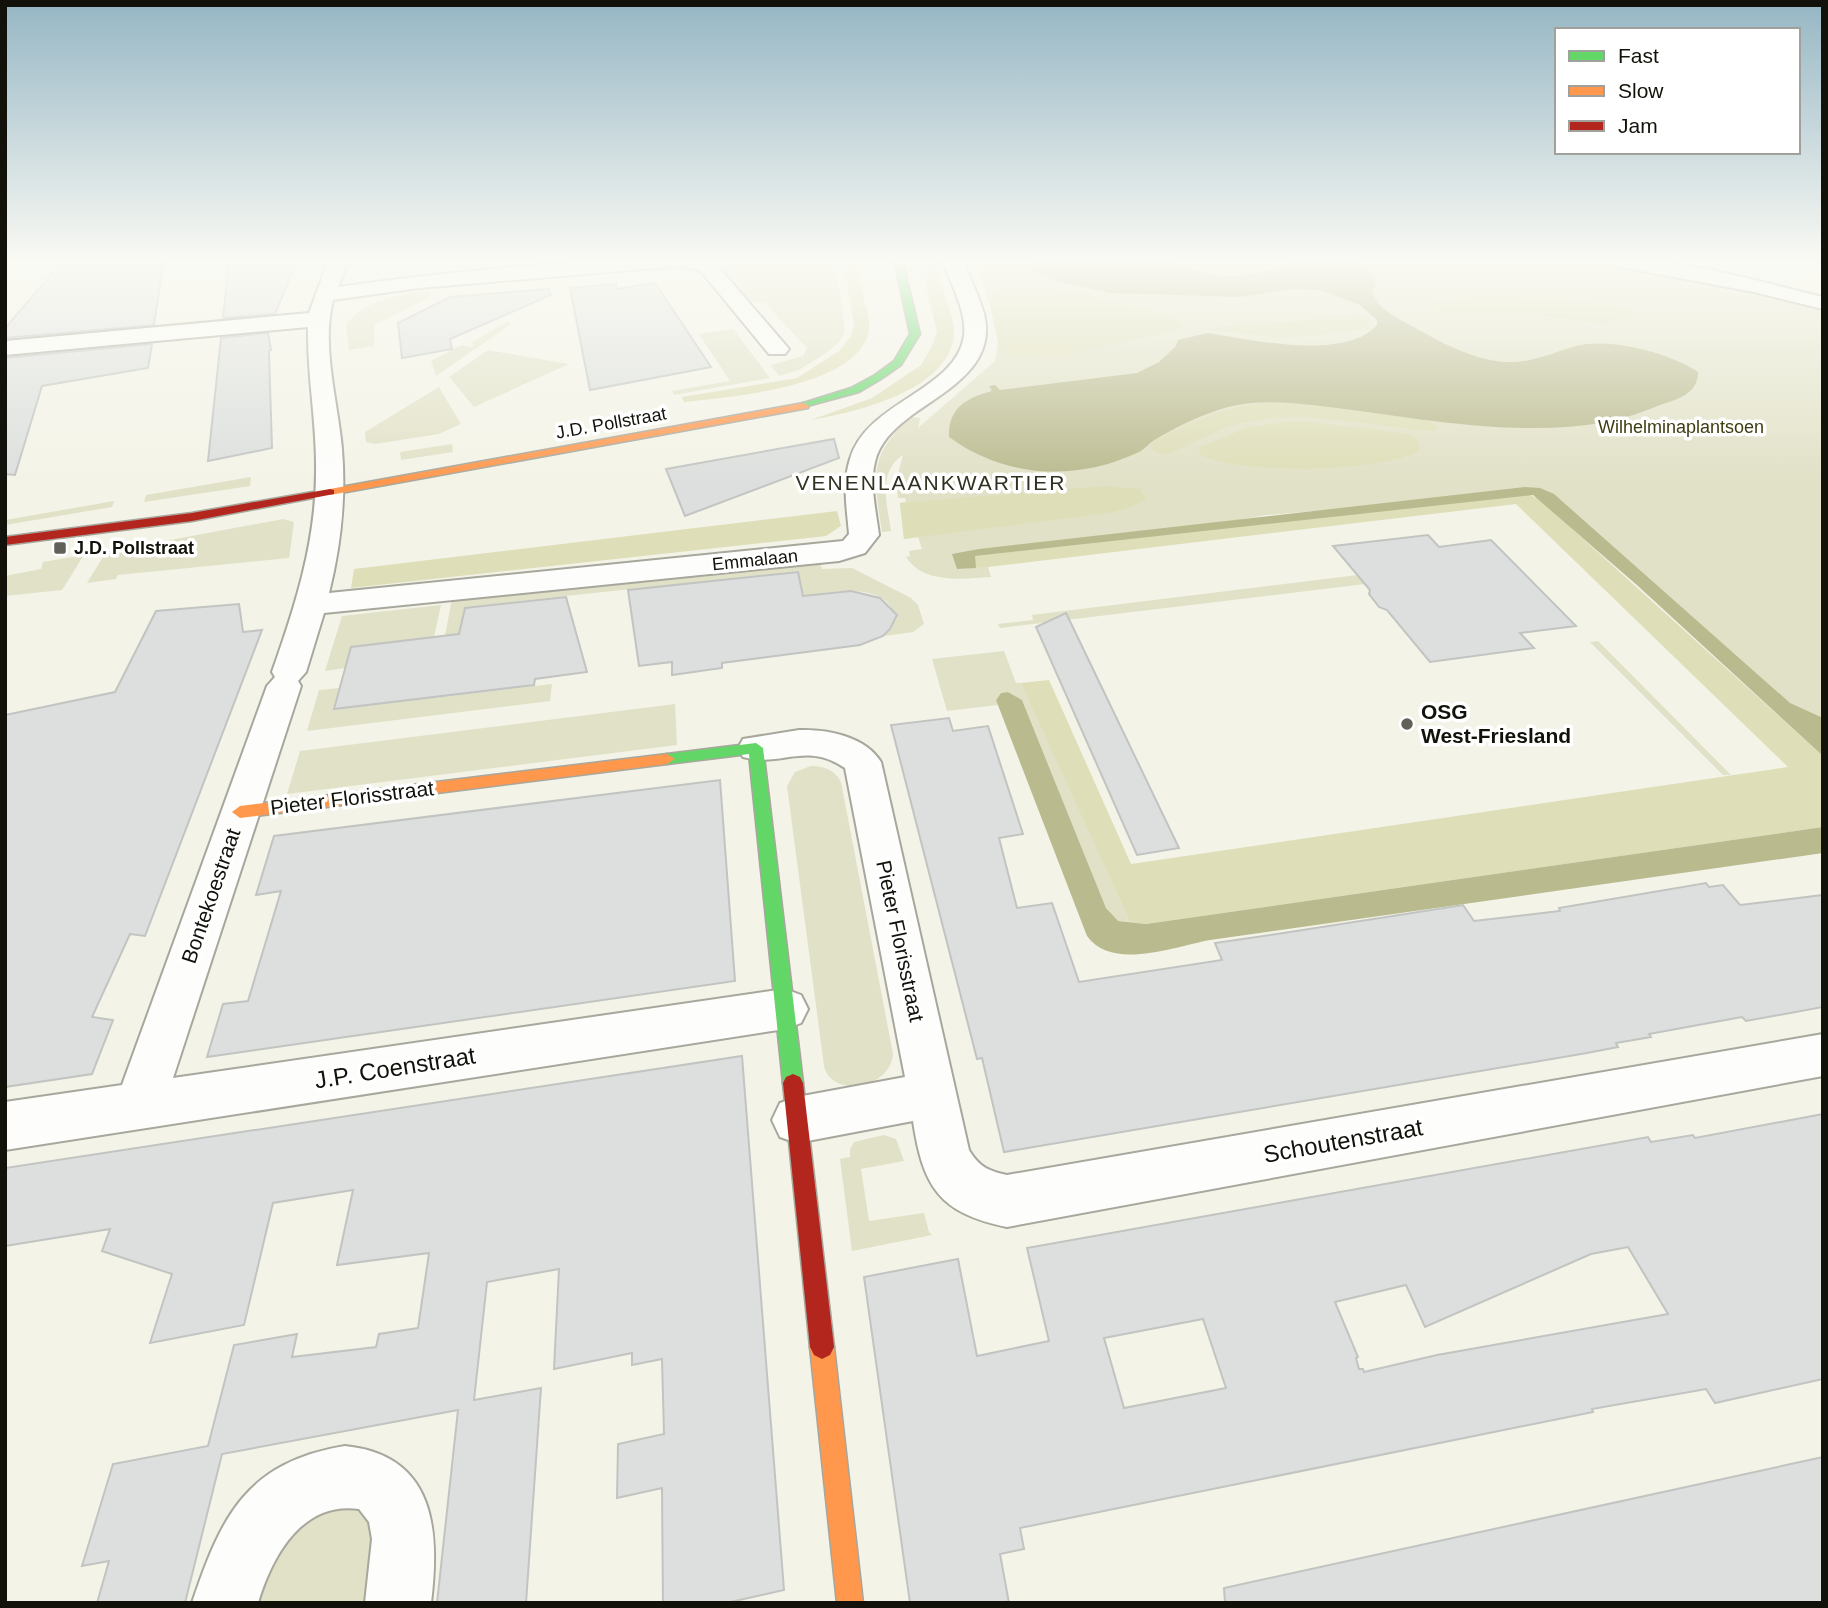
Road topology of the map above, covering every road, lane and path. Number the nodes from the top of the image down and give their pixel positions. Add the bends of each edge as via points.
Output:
1 (113, 334) edge
2 (323, 334) edge
3 (764, 334) edge
4 (915, 334) edge
5 (976, 334) edge
6 (5, 348) edge
7 (777, 349) dead end
8 (862, 367) dead end
9 (330, 484) junction
10 (221, 495) dead end
11 (181, 502) dead end
12 (5, 533) edge
13 (5, 541) edge
14 (312, 604) junction
15 (756, 748) junction
16 (240, 812) junction
17 (785, 1009) junction
18 (1823, 1055) edge
19 (933, 1094) junction
20 (139, 1107) junction
21 (797, 1120) junction
22 (5, 1126) edge
23 (225, 1603) edge
24 (398, 1603) edge
25 (850, 1603) edge

1 - 6 street
2 - 9 street, Bontekoestraat
3 - 7 street
4 - 9 street, J.D. Pollstraat via 898,363 855,390 811,405
5 - 14 street, Emmalaan via 957,370 885,425 864,451 864,535 854,547
8 - 9 street, J.D. Pollstraat via 839,382 757,406
9 - 10 street, J.D. Pollstraat
9 - 13 street, J.D. Pollstraat via 192,517
9 - 14 street, Bontekoestraat via 325,547
11 - 12 street
14 - 16 street, Bontekoestraat
15 - 16 street, Pieter Florisstraat
15 - 17 street
15 - 19 street, Pieter Florisstraat via 818,741 843,747 862,762
16 - 20 street, Bontekoestraat
17 - 20 street, J.P. Coenstraat
17 - 21 street
18 - 19 street, Schoutenstraat via 1007,1201 982,1198 962,1187 948,1167
19 - 21 street
20 - 22 street, J.P. Coenstraat
21 - 25 street
23 - 24 street via 245,1546 261,1523 305,1488 345,1476 367,1479 384,1489 395,1504 403,1535

